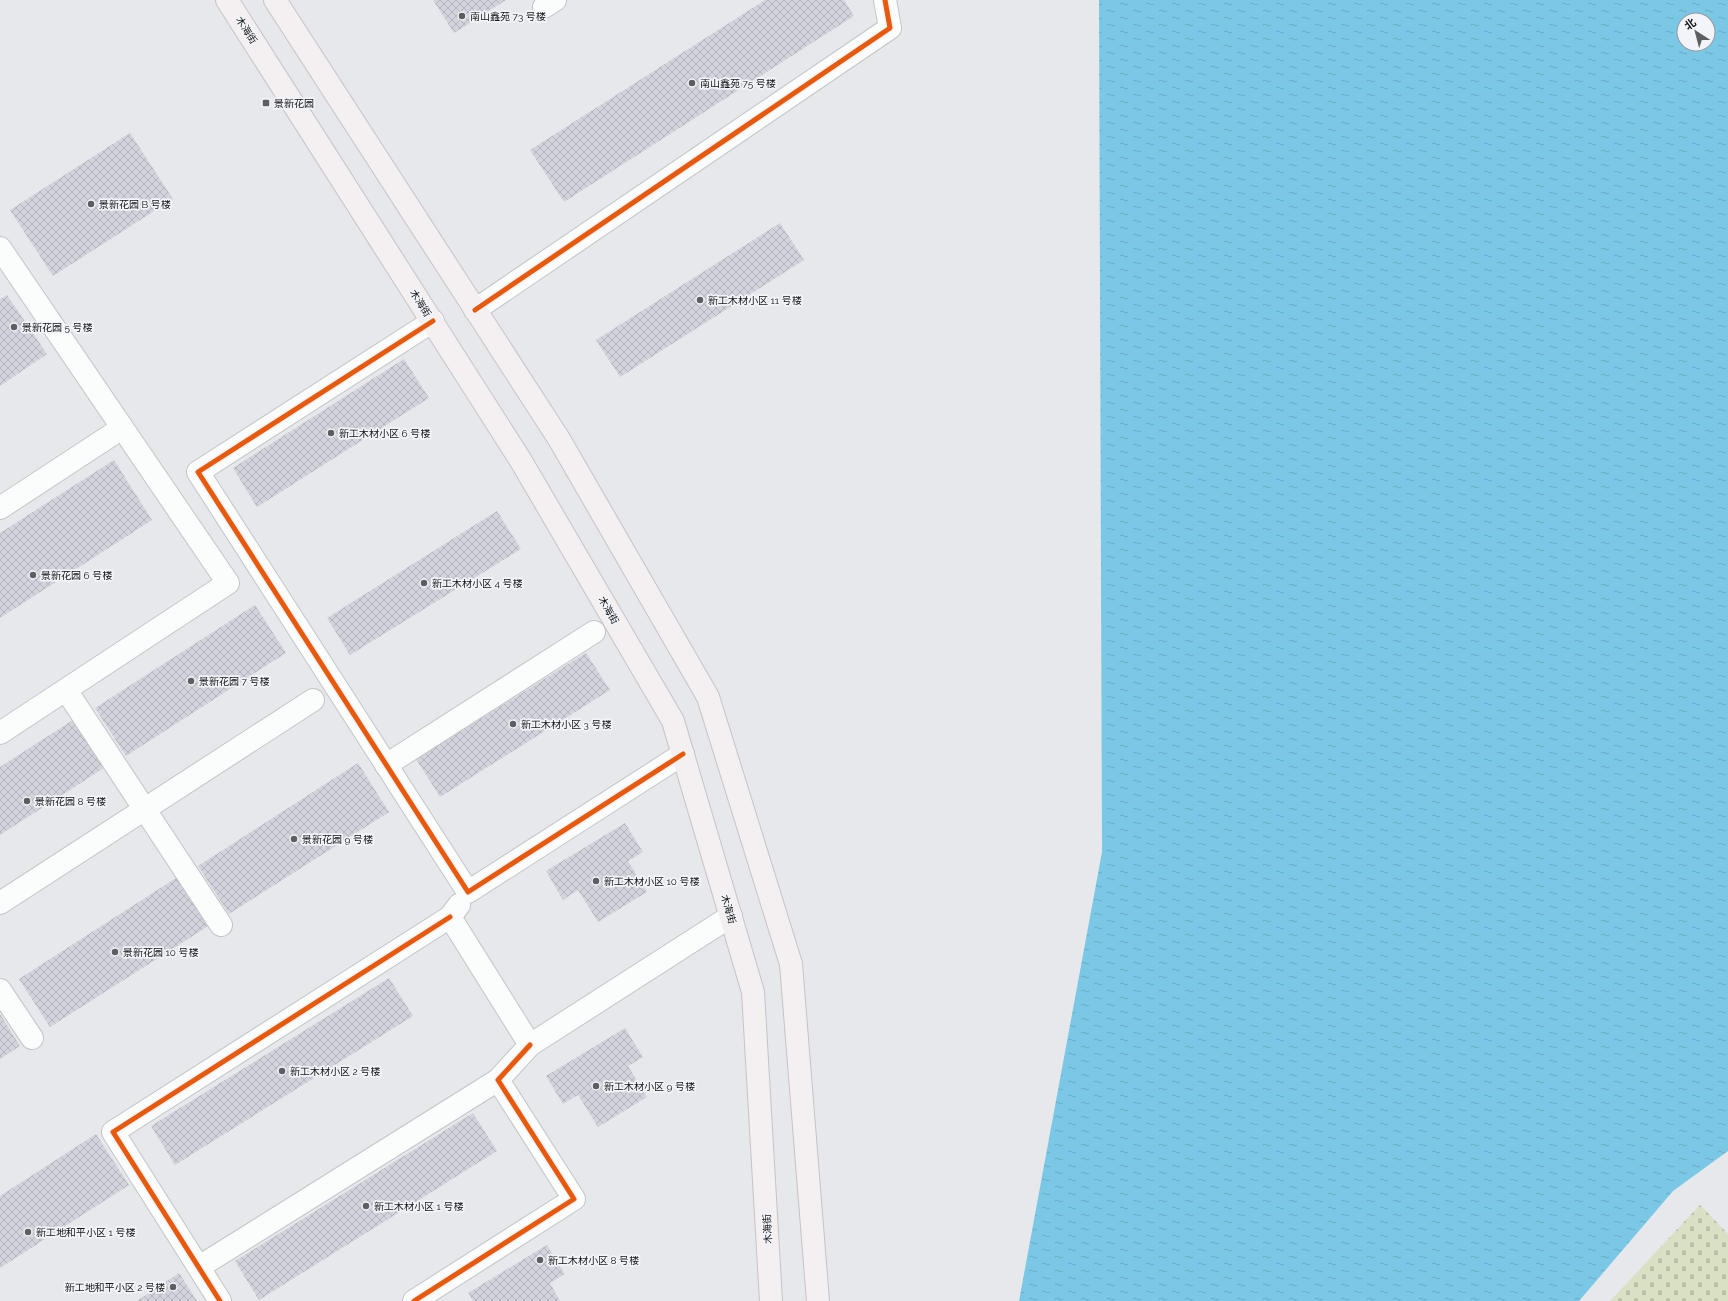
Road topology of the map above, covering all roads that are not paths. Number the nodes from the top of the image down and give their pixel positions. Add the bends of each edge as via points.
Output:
1 (227, 0) edge
2 (275, 0) edge
3 (885, 0) edge
4 (3, 258) edge
5 (475, 310) junction
6 (433, 322) junction
7 (122, 428) junction
8 (0, 508) edge
9 (594, 632) dead end
10 (66, 690) junction
11 (313, 700) dead end
12 (0, 733) edge
13 (683, 754) junction
14 (386, 765) junction
15 (145, 809) junction
16 (468, 892) junction
17 (0, 903) edge
18 (731, 916) junction
19 (450, 917) junction
20 (221, 925) dead end
21 (0, 990) edge
22 (32, 1038) dead end
23 (530, 1045) junction
24 (498, 1080) junction
25 (199, 1267) junction
26 (220, 1301) edge
27 (414, 1301) edge
28 (771, 1301) edge
29 (818, 1301) edge

1 - 6 main road, 木海街
2 - 5 main road
3 - 5 street via 890,28
4 - 7 street
5 - 29 main road via 558,439 708,697 790,964
6 - 13 main road, 木海街 via 521,461 673,721
6 - 14 street via 198,472
7 - 8 street
7 - 10 street via 228,583
9 - 14 street
10 - 12 street
10 - 15 street
11 - 15 street
13 - 16 street
13 - 18 main road, 木海街
14 - 16 street
15 - 17 street
15 - 20 street
16 - 19 street
18 - 23 street
18 - 28 main road, 木海街 via 753,992
19 - 23 street
19 - 25 street via 113,1132
21 - 22 street
23 - 24 street
24 - 25 street
24 - 27 street via 574,1199
25 - 26 street

